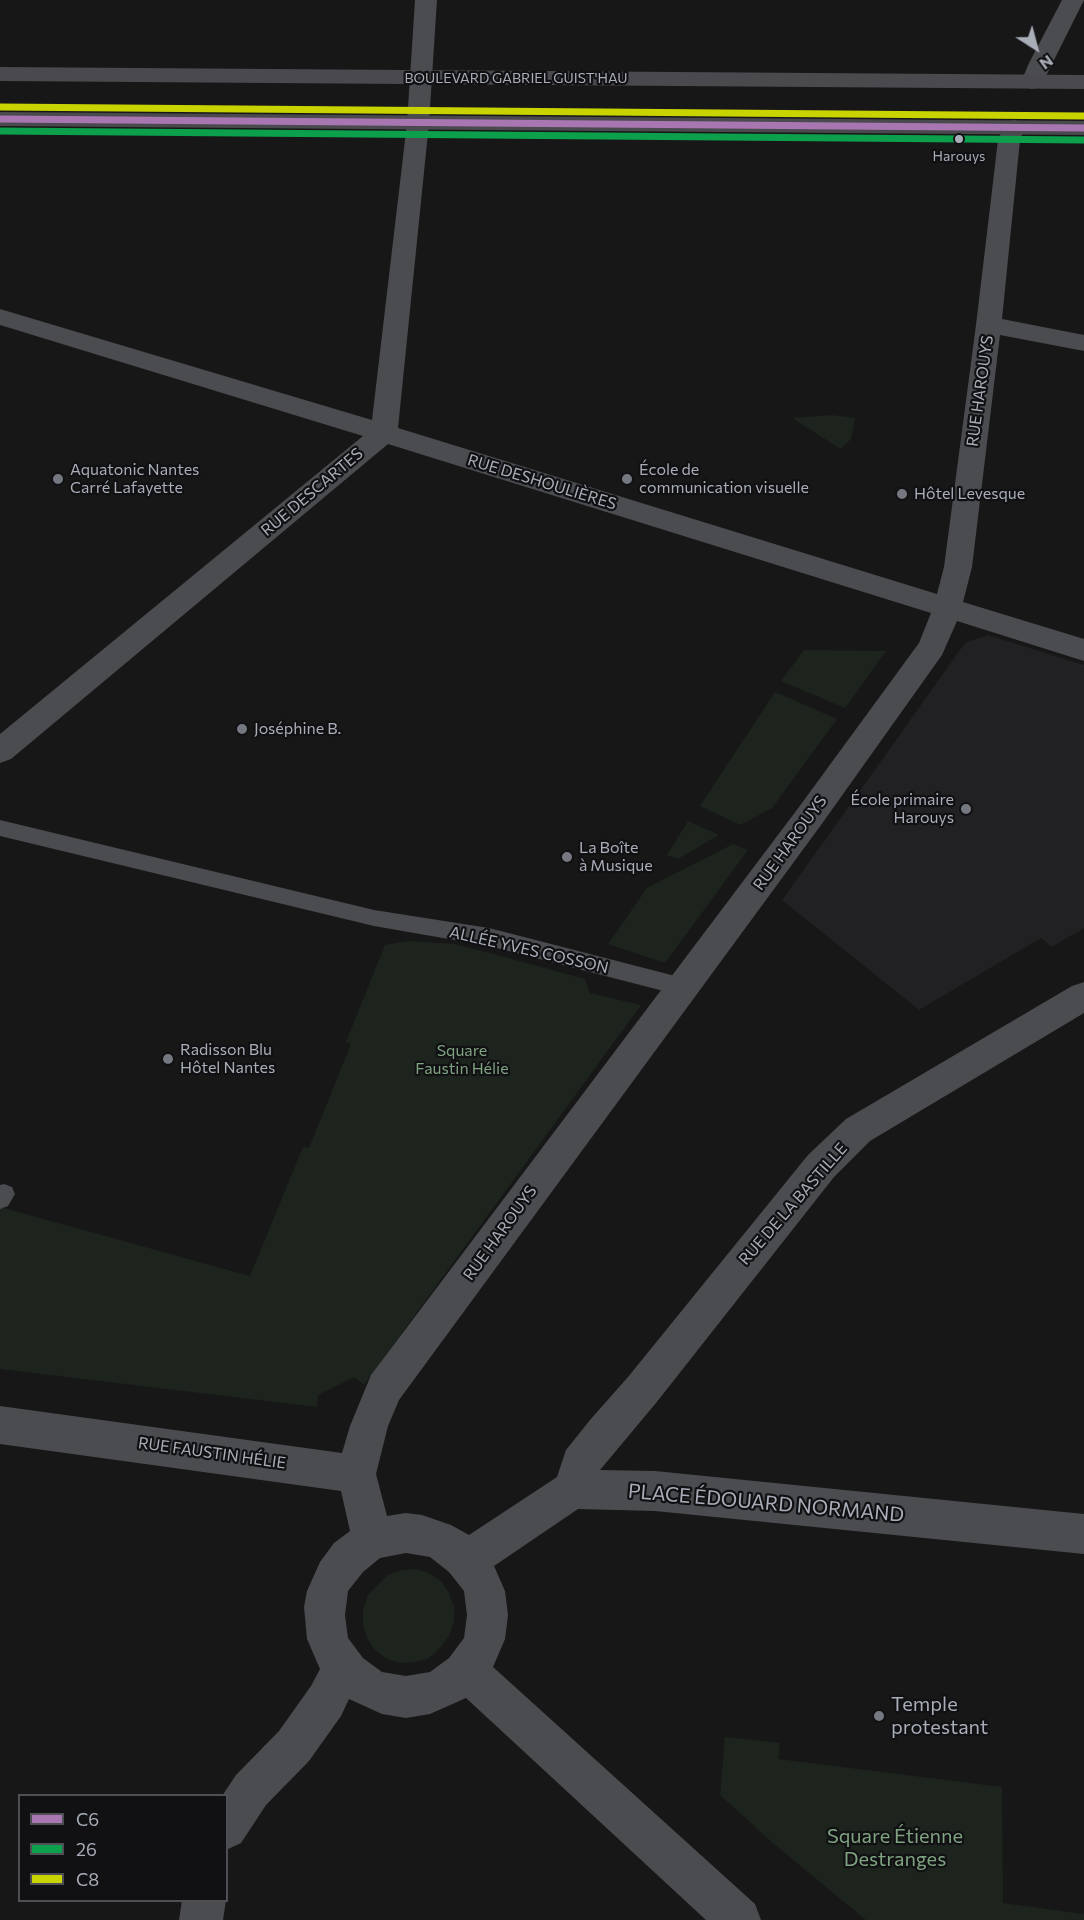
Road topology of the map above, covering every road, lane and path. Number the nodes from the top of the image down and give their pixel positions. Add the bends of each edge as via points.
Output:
1 (426, 0) edge
2 (1064, 2) edge
3 (0, 74) edge
4 (421, 77) junction
5 (1032, 82) junction
6 (1084, 82) edge
7 (0, 119) edge
8 (418, 123) junction
9 (1014, 127) junction
10 (1084, 128) edge
11 (0, 317) edge
12 (989, 325) junction
13 (1084, 343) edge
14 (384, 433) junction
15 (948, 606) junction
16 (1084, 650) edge
17 (0, 751) edge
18 (0, 828) edge
19 (683, 987) junction
20 (1084, 996) edge
21 (0, 1425) edge
22 (356, 1474) junction
23 (573, 1489) junction
24 (1084, 1534) edge
25 (373, 1541) junction
26 (469, 1559) junction
27 (342, 1668) junction
28 (465, 1669) junction
29 (228, 1825) edge
30 (204, 1902) edge
31 (201, 1920) edge
32 (739, 1920) edge

1 - 4 street
2 - 5 street
3 - 4 main road, BOULEVARD GABRIEL GUIST'HAU
4 - 5 main road, BOULEVARD GABRIEL GUIST'HAU
4 - 8 street
5 - 6 main road, BOULEVARD GABRIEL GUIST'HAU
5 - 9 main road
7 - 8 main road
8 - 9 main road
8 - 14 street
9 - 10 main road
9 - 12 street, RUE HAROUYS via 1009,140
11 - 14 street, RUE DESHOULIÈRES
12 - 13 street
12 - 15 street, RUE HAROUYS via 958,567
14 - 15 street, RUE DESHOULIÈRES
14 - 17 street, RUE DESCARTES
15 - 16 street, RUE DESHOULIÈRES
15 - 19 street, RUE HAROUYS via 932,647
18 - 19 lane, ALLÉE YVES COSSON via 374,918 489,937
19 - 22 street, RUE HAROUYS via 385,1388 369,1426
20 - 23 street, RUE DE LA BASTILLE via 858,1130 821,1166 604,1433 580,1464
21 - 22 street, RUE FAUSTIN HÉLIE
22 - 25 street
23 - 24 street, PLACE ÉDOUARD NORMAND via 655,1491
23 - 26 street
25 - 26 street via 401,1532 429,1534 455,1546
25 - 27 street via 350,1558 328,1597 326,1626 334,1656
26 - 28 street via 483,1584 487,1620 476,1654
27 - 28 street via 366,1689 400,1698 435,1691
27 - 29 street via 326,1701 294,1746 251,1790
28 - 32 street
30 - 31 street

